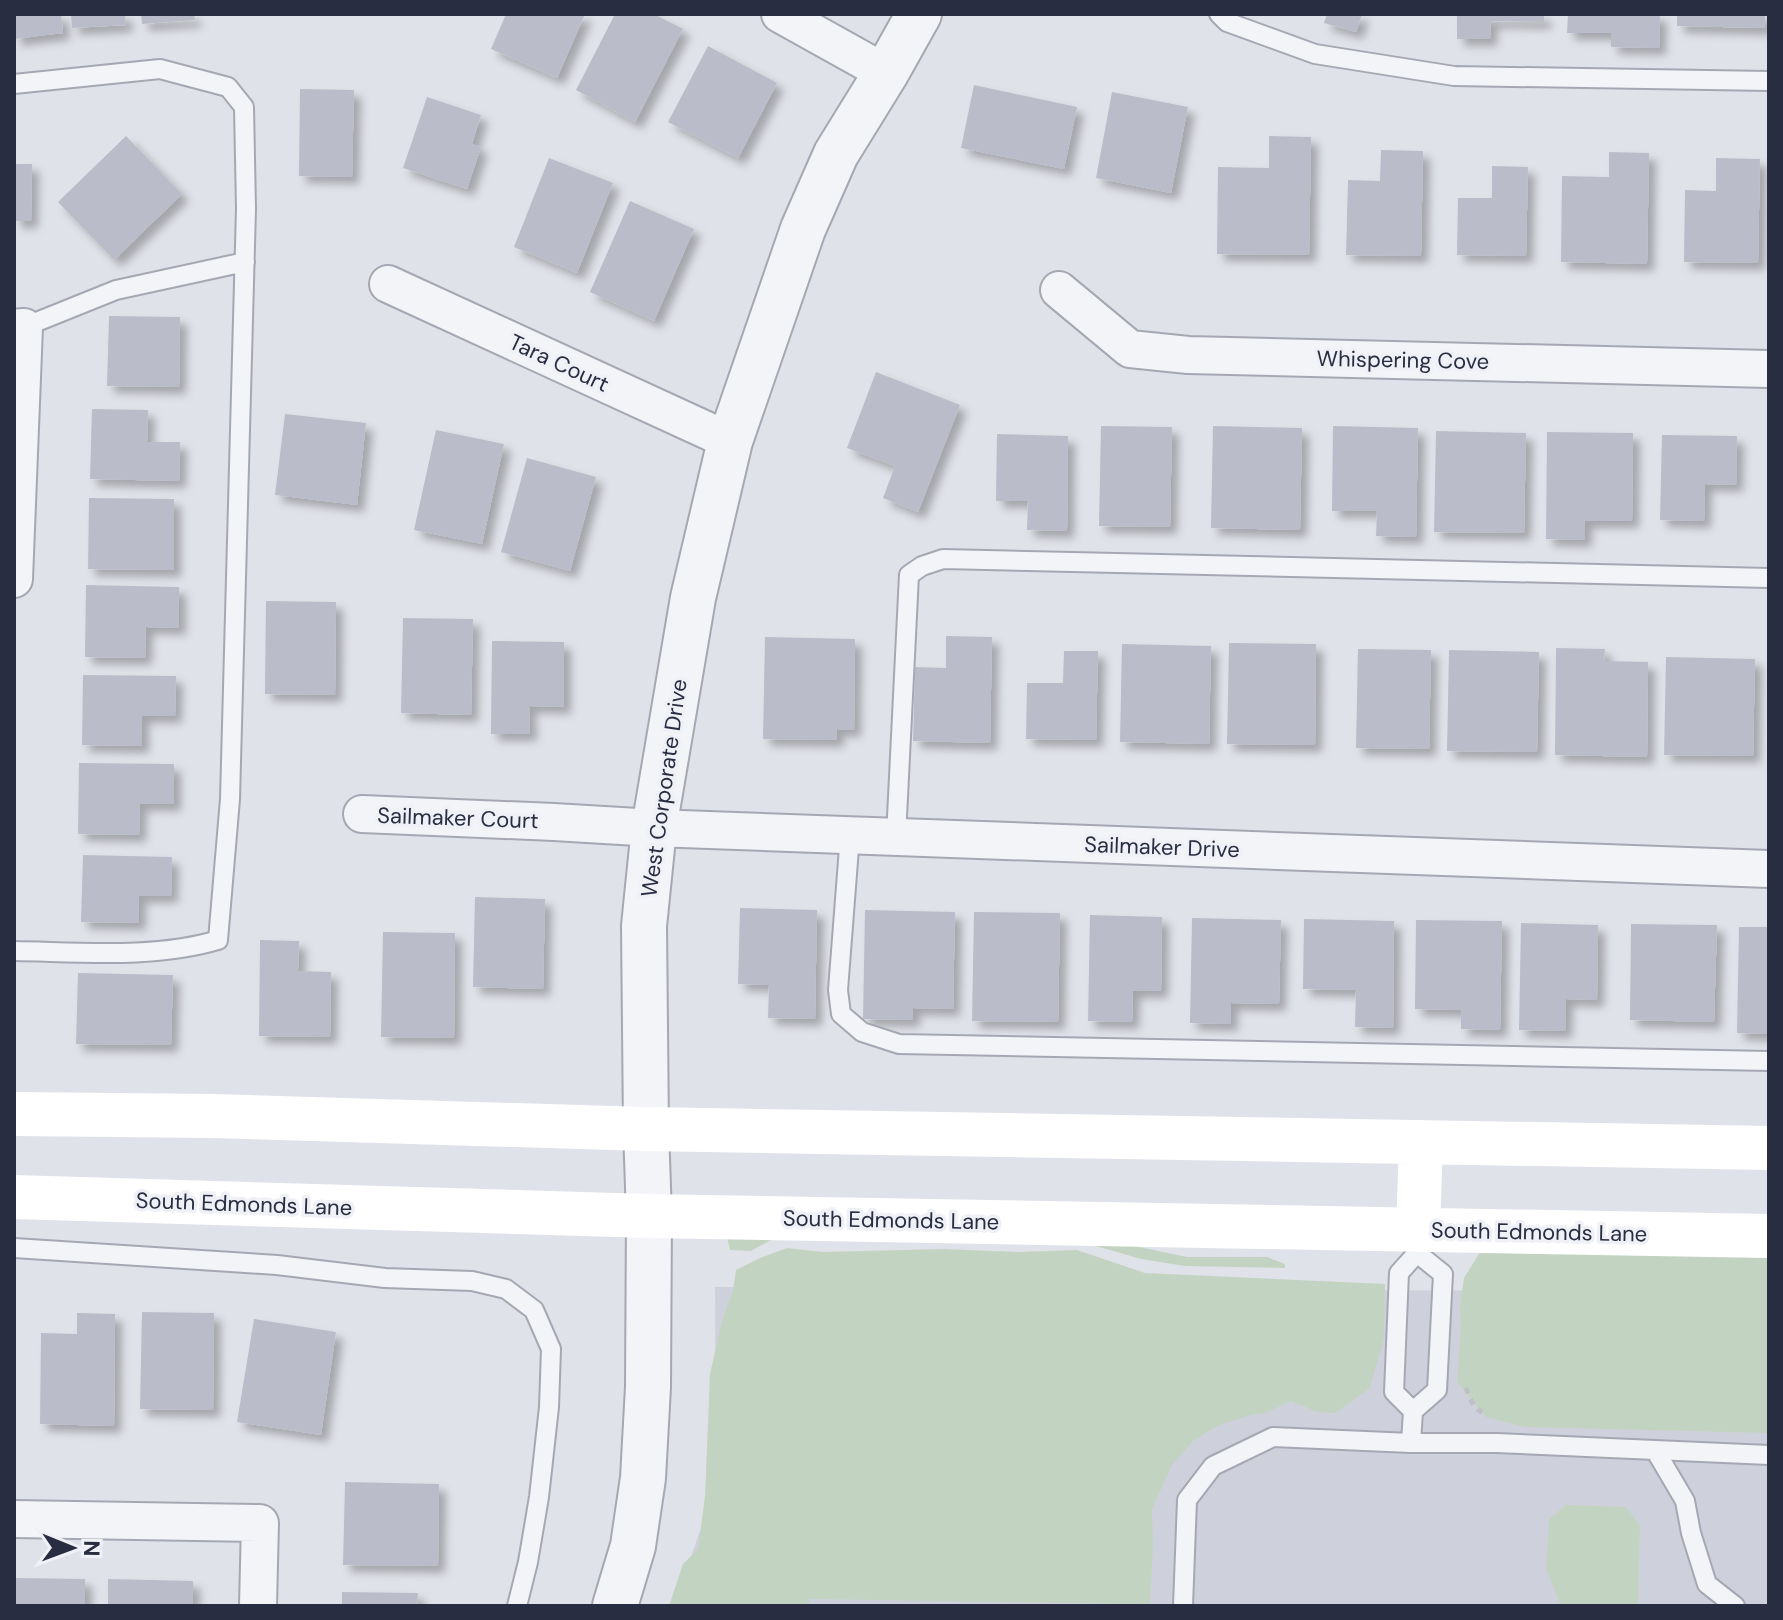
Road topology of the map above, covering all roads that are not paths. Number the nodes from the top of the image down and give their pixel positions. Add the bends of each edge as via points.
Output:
1 (780, 14) edge
2 (919, 14) edge
3 (1219, 14) edge
4 (886, 73) junction
5 (1769, 81) edge
6 (14, 84) edge
7 (245, 262) junction
8 (388, 284) dead end
9 (1059, 290) dead end
10 (19, 328) edge
11 (1769, 369) edge
12 (730, 441) junction
13 (1769, 578) edge
14 (14, 579) edge
15 (362, 814) dead end
16 (554, 822) joint
17 (654, 828) junction
18 (850, 835) junction
19 (896, 837) junction
20 (1769, 869) edge
21 (14, 951) edge
22 (1769, 1061) edge
23 (14, 1114) edge
24 (646, 1129) junction
25 (1421, 1142) junction
26 (1769, 1148) edge
27 (14, 1197) edge
28 (649, 1216) junction
29 (1769, 1236) edge
30 (1418, 1242) junction
31 (14, 1248) edge
32 (1413, 1411) junction
33 (1411, 1443) junction
34 (1655, 1450) junction
35 (1769, 1455) edge
36 (14, 1519) edge
37 (258, 1606) edge
38 (517, 1606) edge
39 (615, 1606) edge
40 (1183, 1606) edge
41 (1735, 1606) edge

1 - 4 street
2 - 4 street, West Corporate Drive
3 - 5 lane via 1227,22 1315,54 1454,76
4 - 12 street, West Corporate Drive via 836,154 803,229
6 - 7 lane via 160,69 228,87 244,107
7 - 10 lane via 116,290
7 - 21 lane via 230,799 218,940 152,952
8 - 12 street, Tara Court
9 - 11 street, Whispering Cove via 1130,349 1188,355
10 - 14 street
12 - 17 street, West Corporate Drive via 693,598
13 - 19 lane via 943,559 909,575
15 - 16 street, Sailmaker Court
16 - 17 street, Sailmaker Drive
17 - 18 street, Sailmaker Drive
17 - 24 street, West Corporate Drive via 644,926
18 - 19 street, Sailmaker Drive
18 - 22 lane via 838,990 841,1014 862,1032 899,1044
19 - 20 street, Sailmaker Drive
23 - 24 main road
24 - 25 main road
24 - 28 street, West Corporate Drive
25 - 26 main road
25 - 30 main road
27 - 28 main road, South Edmonds Lane
28 - 30 main road, South Edmonds Lane
28 - 39 street, West Corporate Drive via 643,1478 633,1546
29 - 30 main road, South Edmonds Lane
30 - 32 lane via 1399,1273 1394,1392
30 - 32 lane via 1443,1274 1437,1390
31 - 38 lane via 472,1281 506,1289 534,1310 551,1349 539,1497
32 - 33 lane
33 - 34 lane
33 - 40 lane via 1273,1437 1213,1466 1187,1500
34 - 35 lane
34 - 41 lane via 1685,1501 1707,1584
36 - 37 street via 260,1523

